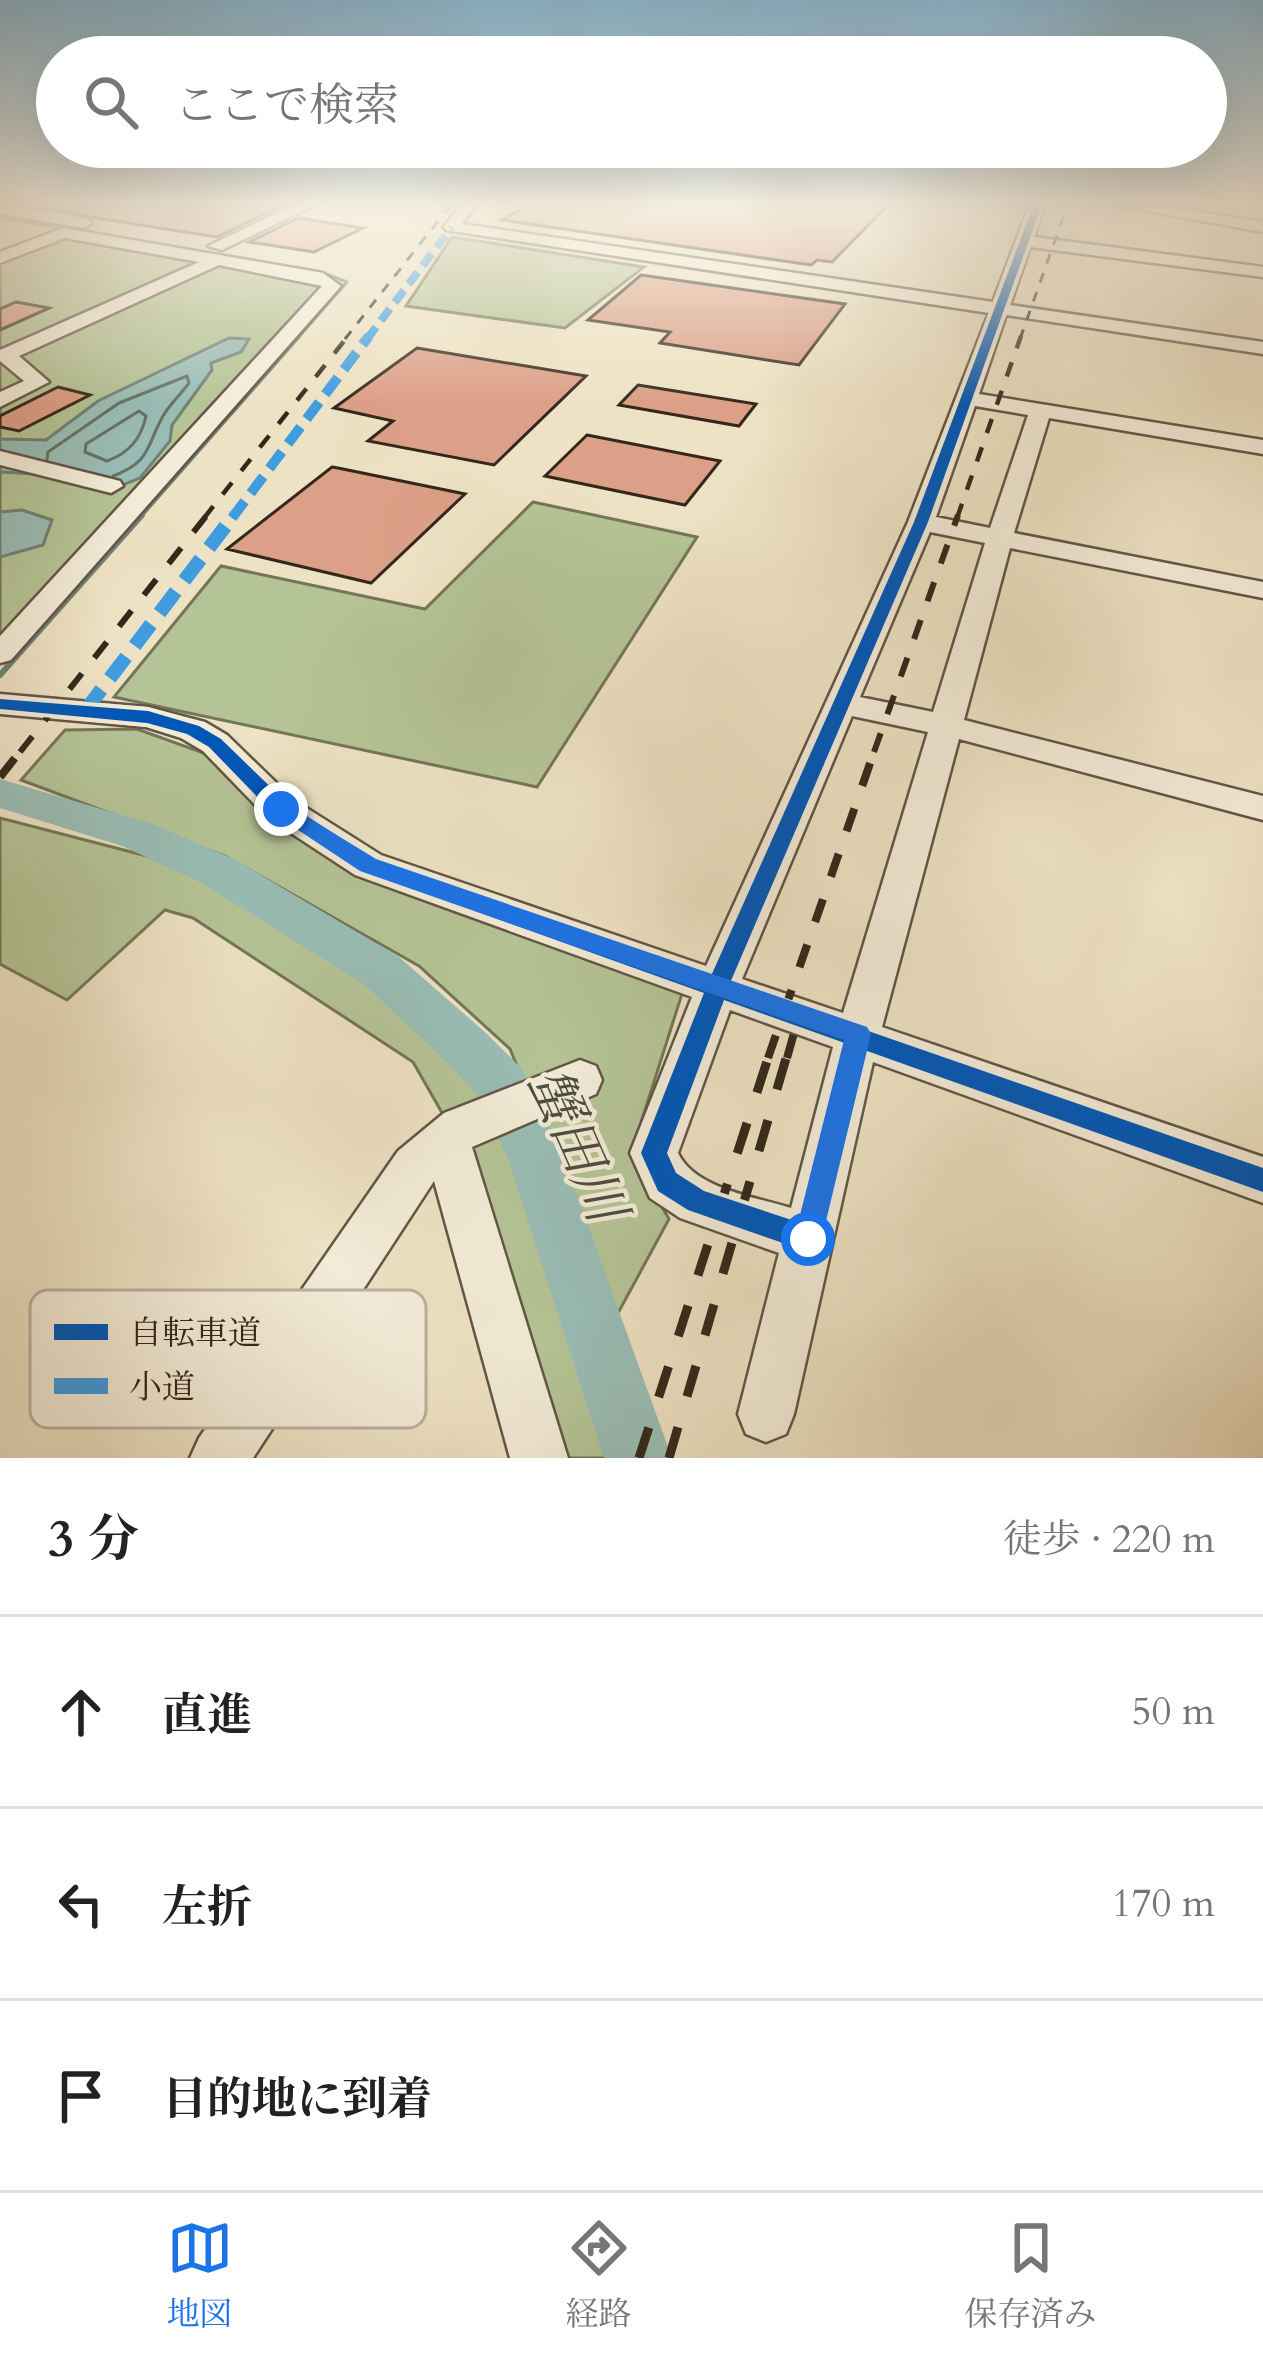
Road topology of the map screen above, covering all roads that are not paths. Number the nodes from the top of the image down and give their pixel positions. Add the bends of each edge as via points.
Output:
1 (189, 269) edge
2 (289, 269) edge
3 (708, 269) edge
4 (1014, 269) edge
5 (698, 280) dead end
6 (999, 317) junction
7 (1263, 348) edge
8 (966, 398) junction
9 (0, 400) edge
10 (1041, 410) junction
11 (1263, 447) edge
12 (0, 458) edge
13 (111, 486) dead end
14 (921, 522) junction
15 (1000, 536) junction
16 (1263, 590) edge
17 (0, 654) edge
18 (840, 703) junction
19 (7, 705) edge
20 (948, 726) junction
21 (1263, 808) edge
22 (718, 985) junction
23 (858, 1034) junction
24 (580, 1080) dead end
25 (453, 1133) junction
26 (1263, 1180) edge
27 (808, 1239) junction
28 (332, 1290) edge
29 (766, 1414) dead end
30 (239, 1428) edge
31 (219, 1458) edge
32 (539, 1458) edge

1 - 9 street via 5,355 38,382
2 - 17 street via 332,286
3 - 6 street
4 - 6 street
5 - 6 street
6 - 7 street
6 - 8 street
8 - 10 street
8 - 14 street
10 - 11 street
10 - 15 street
12 - 13 street
14 - 15 street
14 - 18 street
15 - 16 street
15 - 20 street
18 - 20 street
18 - 22 street
19 - 22 street via 148,717 193,730 281,809 368,865
20 - 21 street
20 - 23 street
22 - 23 street
22 - 27 street via 654,1154 667,1182 697,1202
23 - 26 street
23 - 27 street
24 - 25 street
25 - 28 street via 415,1167
25 - 32 street
27 - 29 street
30 - 31 street

